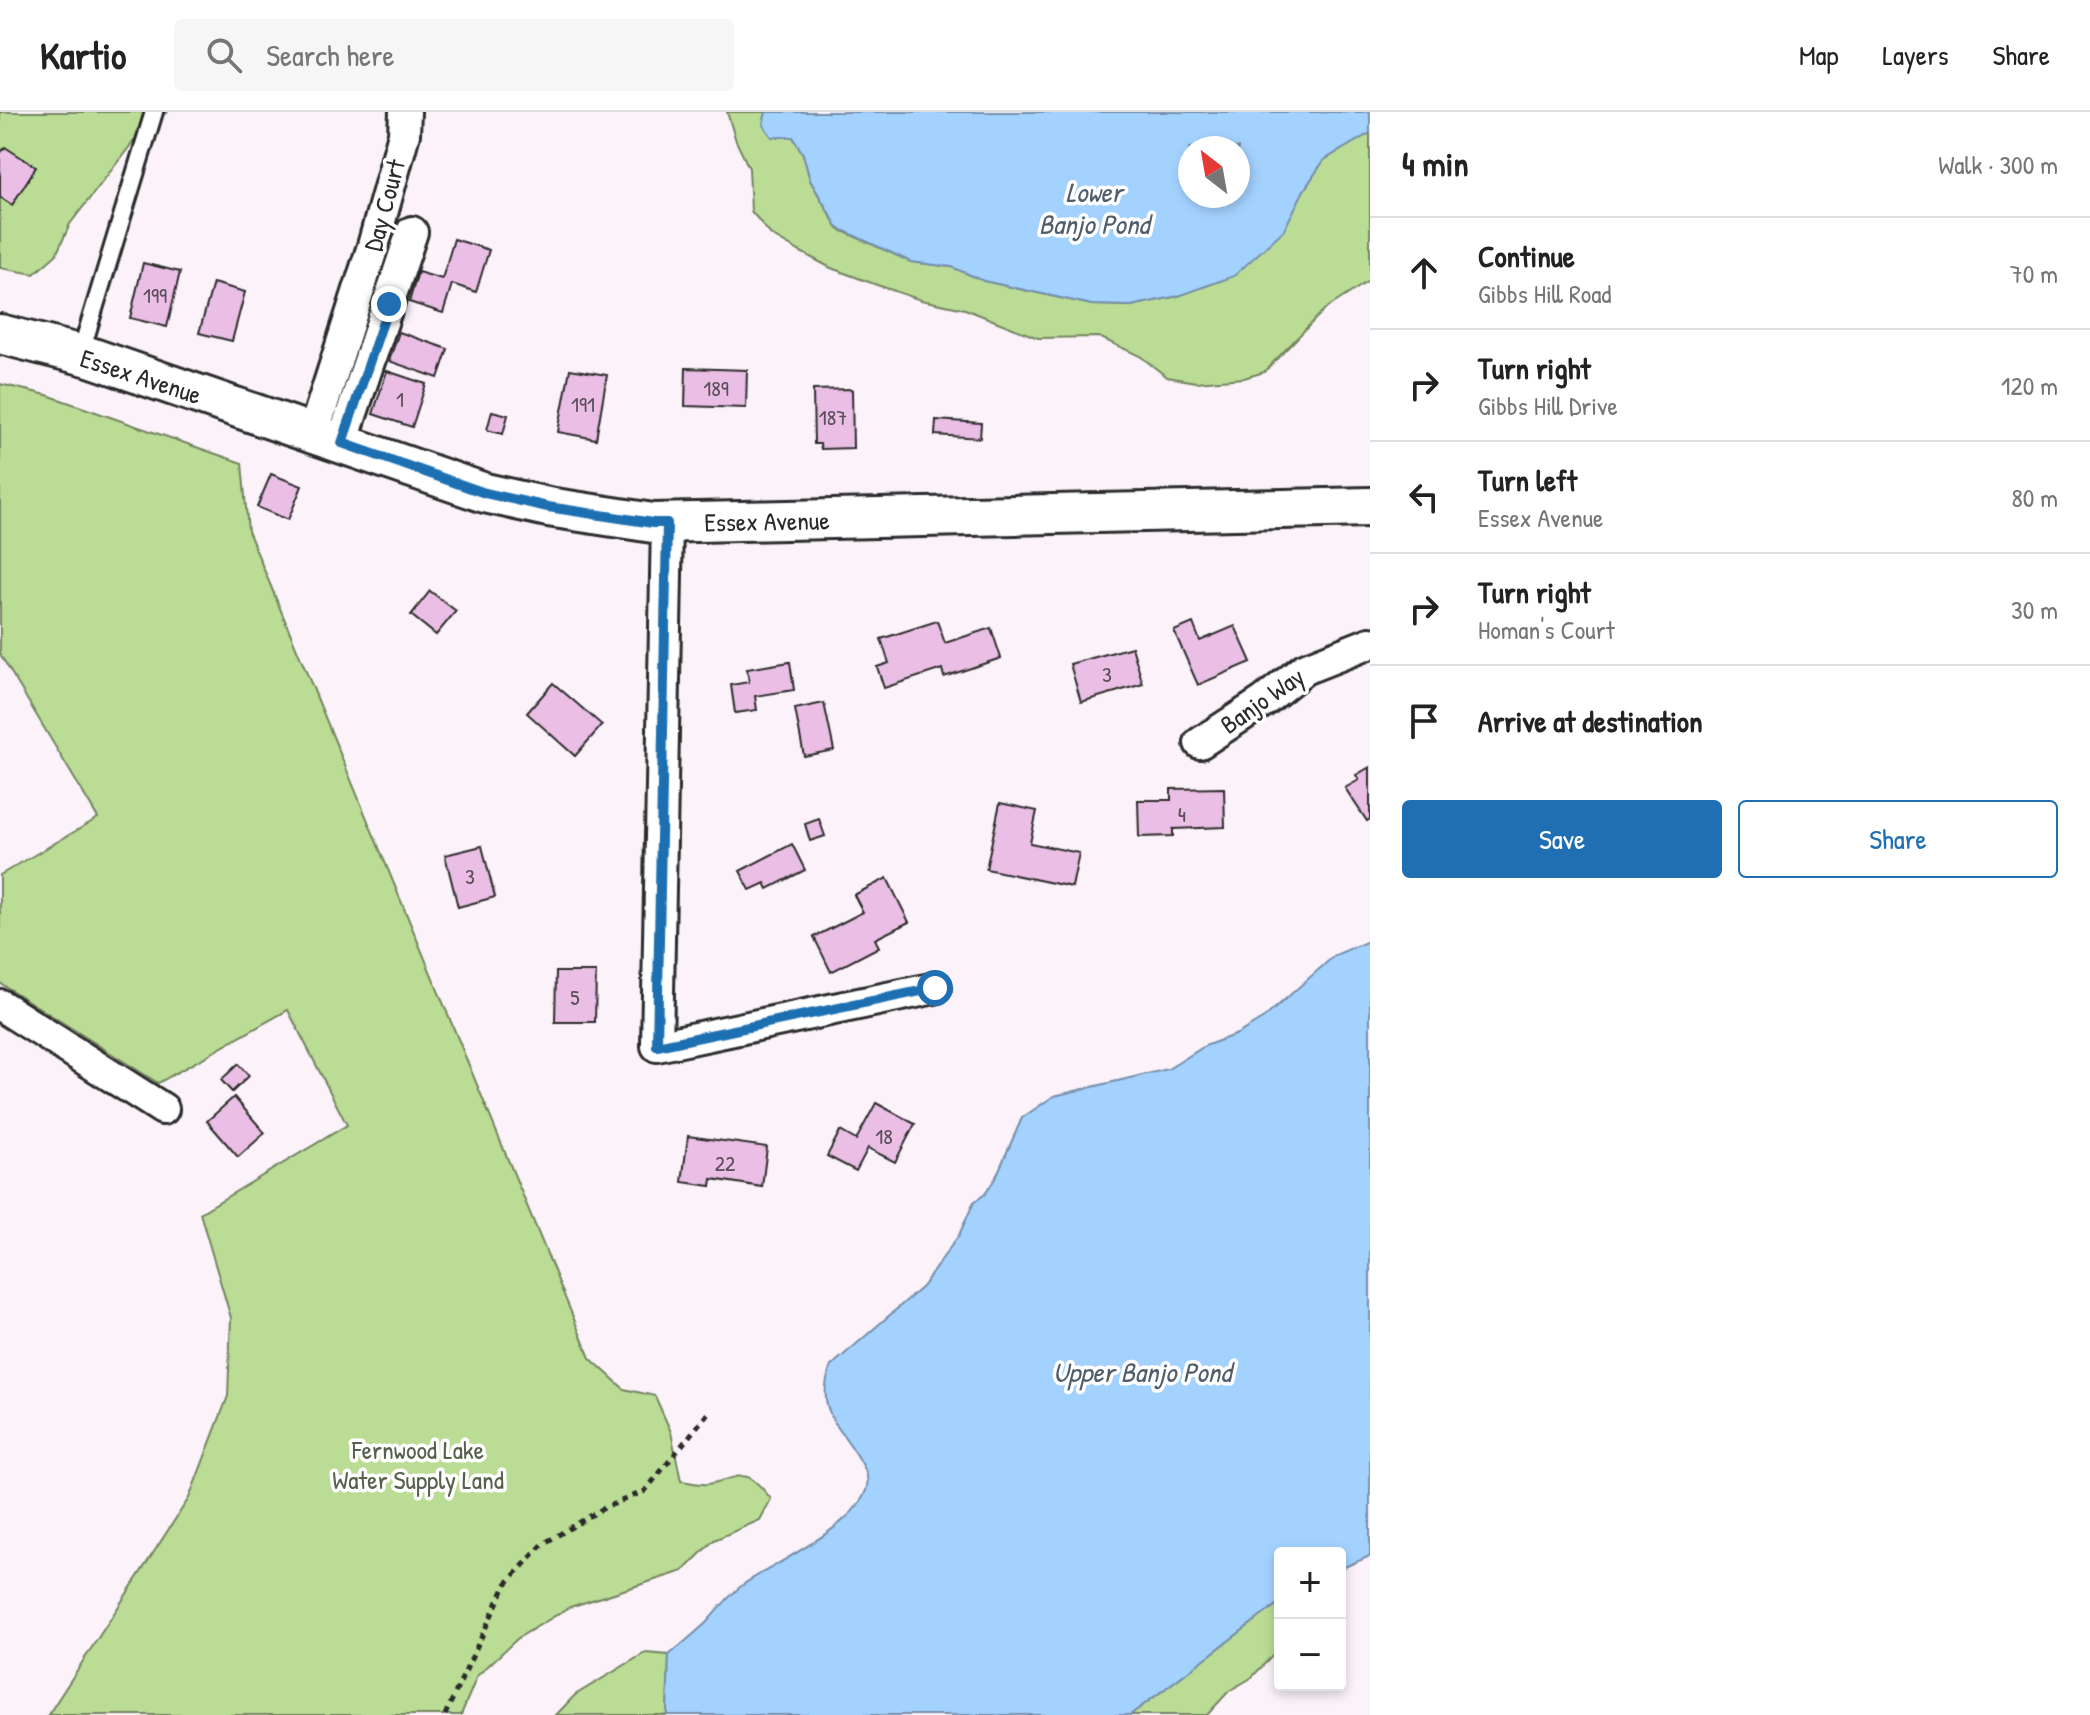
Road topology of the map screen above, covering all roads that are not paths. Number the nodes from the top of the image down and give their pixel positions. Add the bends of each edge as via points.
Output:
1 (154, 112) edge
2 (405, 112) edge
3 (412, 232) dead end
4 (0, 334) edge
5 (80, 355) junction
6 (328, 439) junction
7 (1370, 507) edge
8 (667, 523) junction
9 (1370, 643) edge
10 (1200, 743) dead end
11 (935, 988) dead end
12 (0, 1005) edge
13 (163, 1109) dead end

1 - 5 lane
2 - 6 street, Day Court via 404,134
3 - 6 street
4 - 5 street, Essex Avenue
5 - 6 street, Essex Avenue
6 - 8 street, Essex Avenue via 485,493
7 - 8 street, Essex Avenue
8 - 11 street via 657,1046
9 - 10 street, Banjo Way via 1304,669
12 - 13 street

